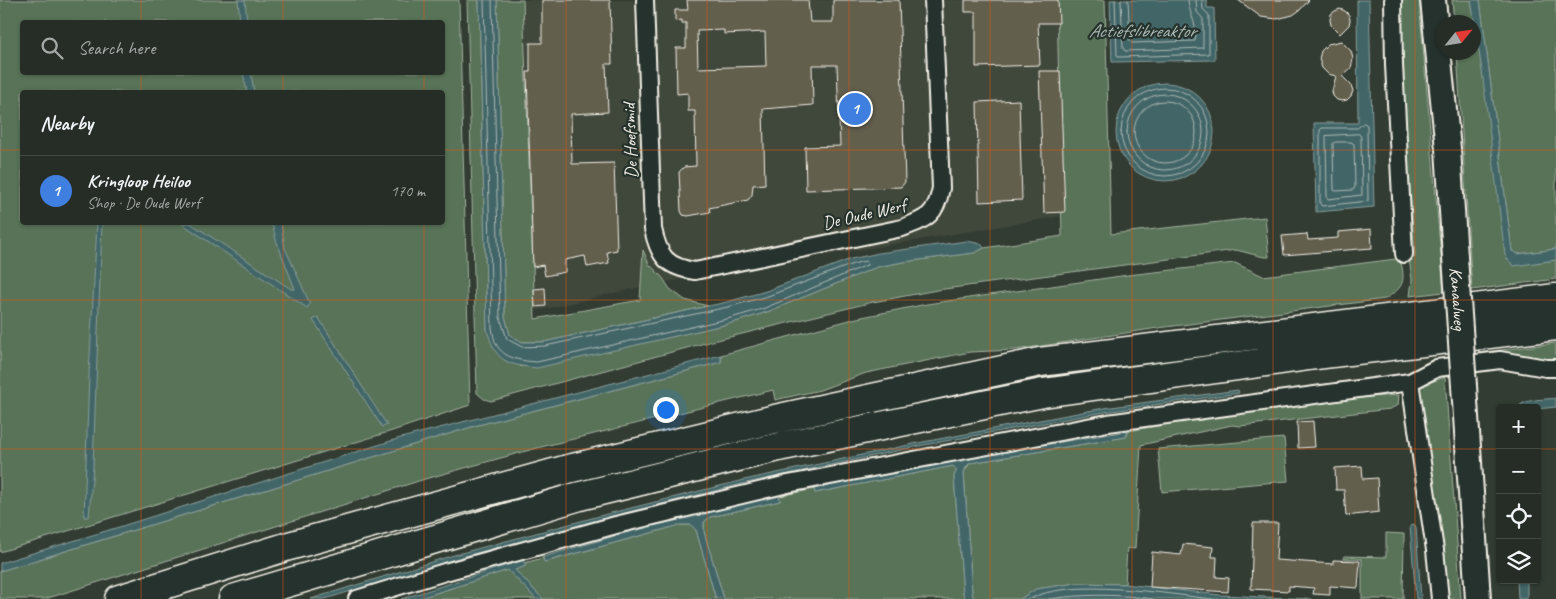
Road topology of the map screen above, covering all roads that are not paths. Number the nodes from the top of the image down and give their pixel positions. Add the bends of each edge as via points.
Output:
1 (645, 0) edge
2 (933, 0) edge
3 (1393, 0) edge
4 (1433, 0) edge
5 (1404, 254) dead end
6 (680, 269) joint
7 (1556, 298) edge
8 (1556, 326) edge
9 (1556, 368) edge
10 (1410, 382) junction
11 (119, 599) edge
12 (233, 599) edge
13 (357, 599) edge
14 (1440, 599) edge
15 (1478, 599) edge

1 - 6 street, De Hoefsmid via 653,229 657,247 666,261
2 - 6 street, De Oude Werf via 941,188 933,212 902,228 695,271
3 - 5 street
4 - 15 street, Kanaalweg, bridge via 1448,149
7 - 11 highway via 1040,362 775,418 568,469 289,546
8 - 12 highway via 1043,393 802,442 580,496
9 - 10 street via 1500,360 1437,368
10 - 13 street via 1108,423 788,484 616,525
10 - 14 street

